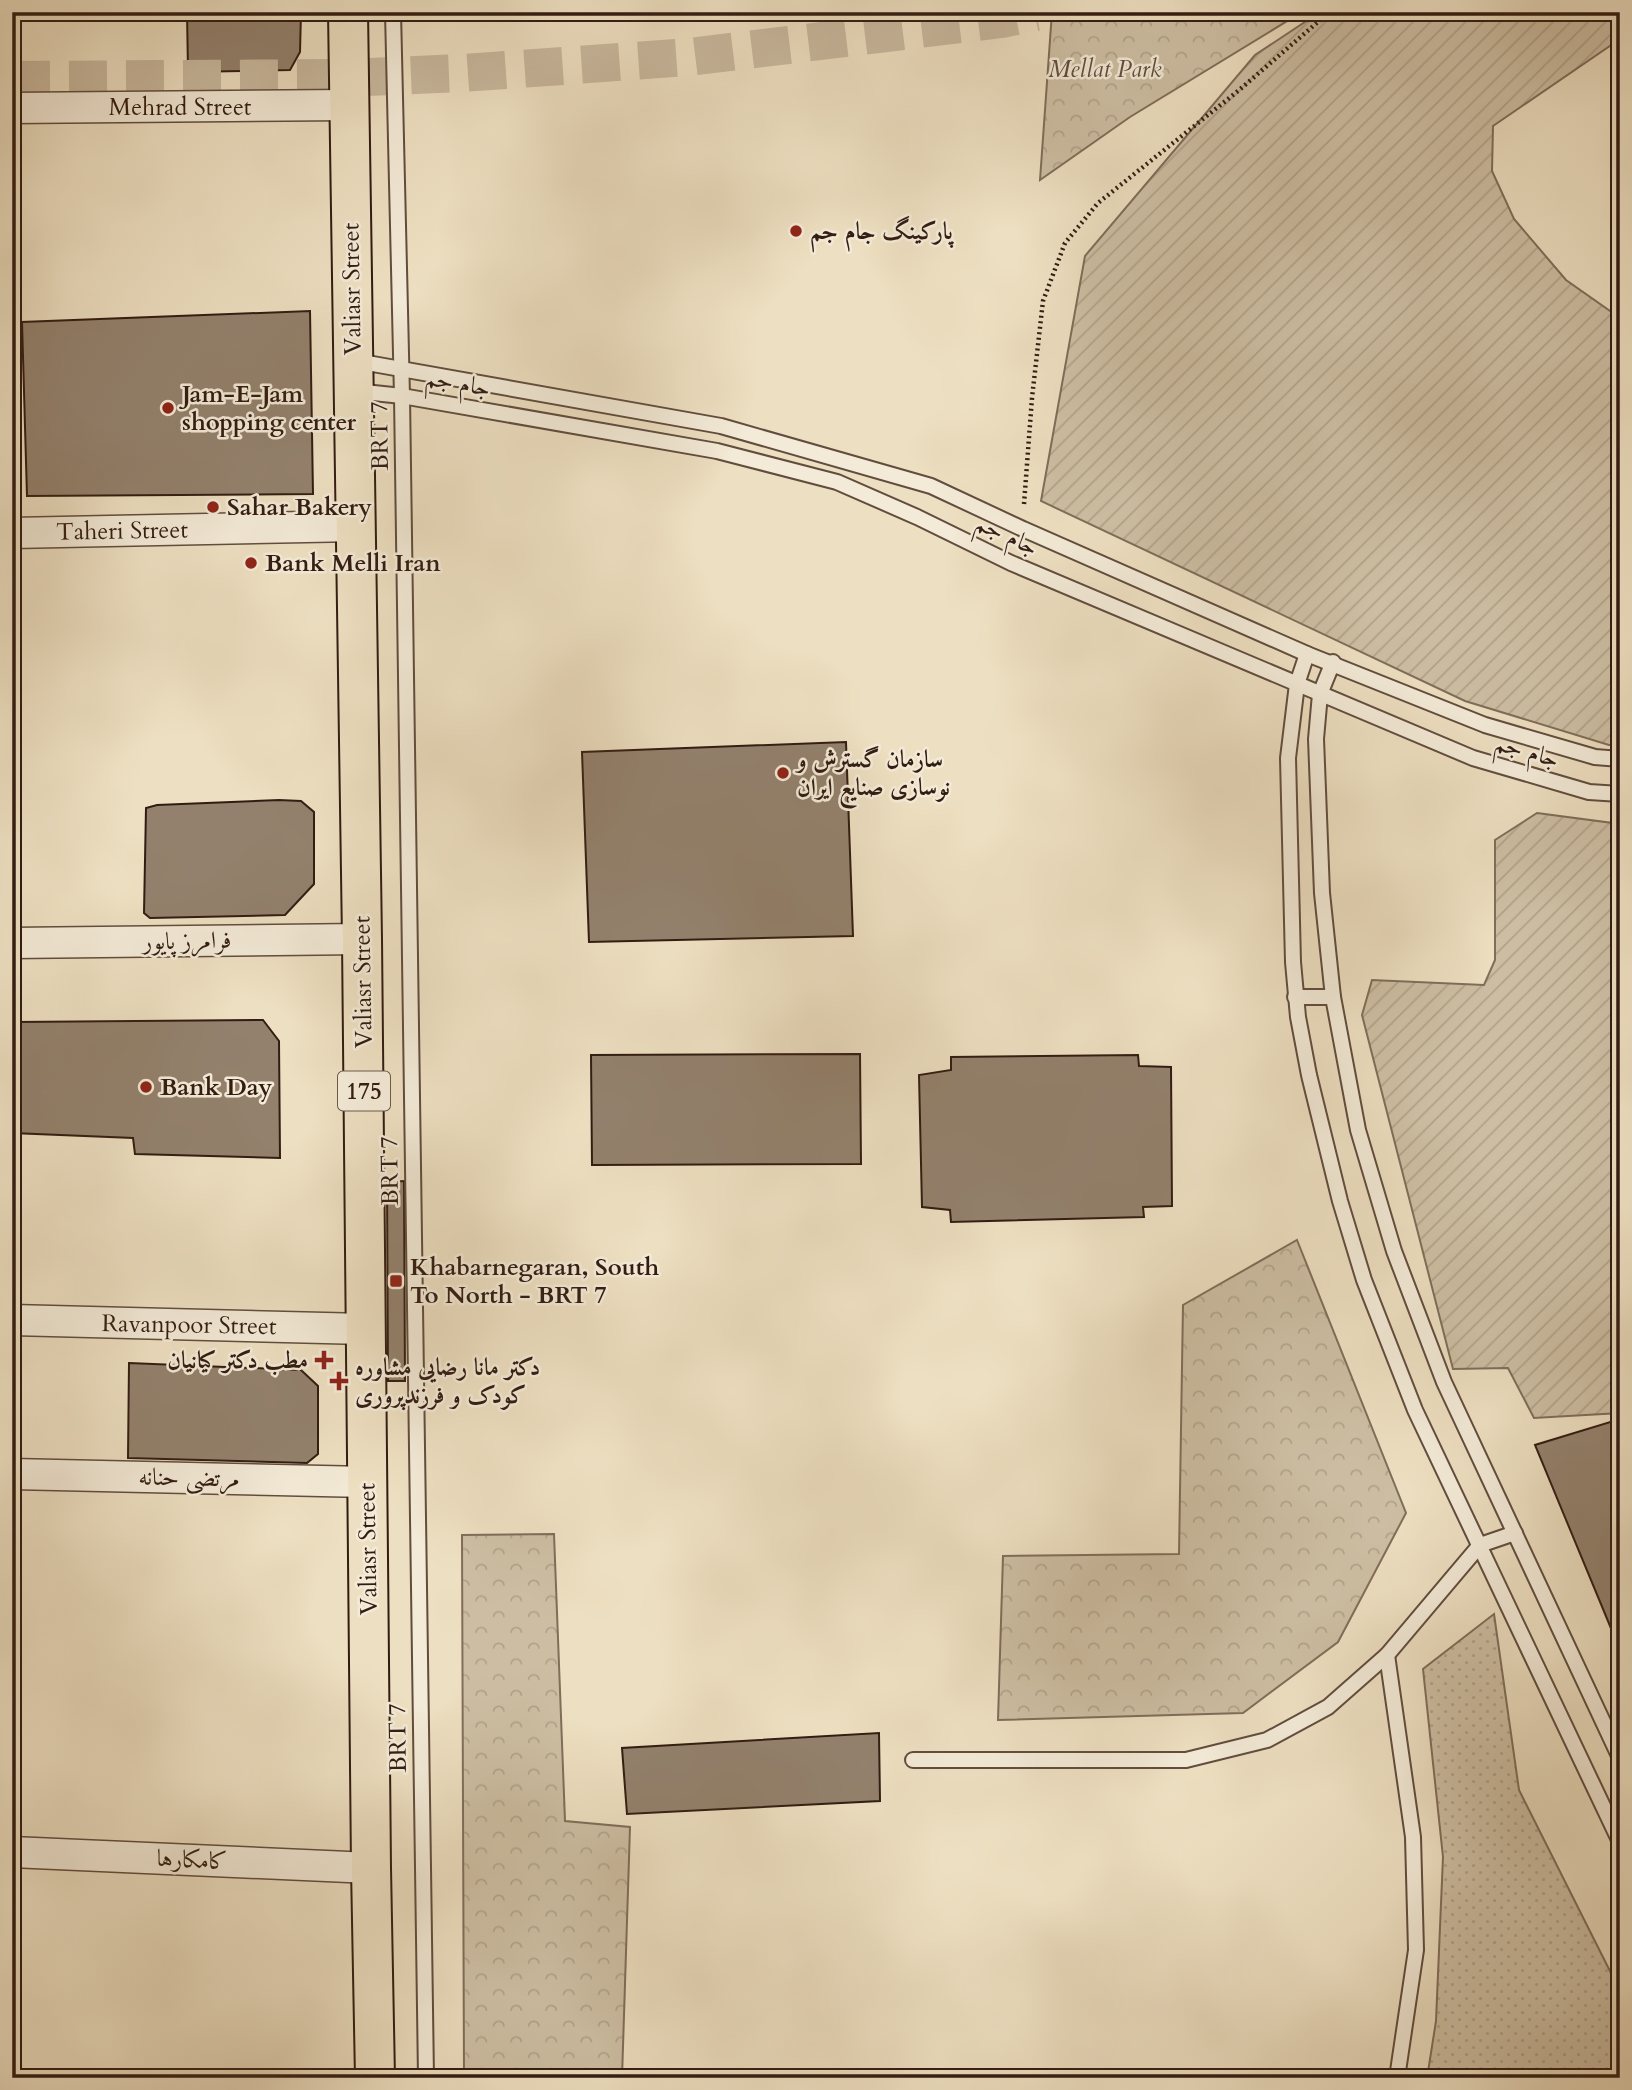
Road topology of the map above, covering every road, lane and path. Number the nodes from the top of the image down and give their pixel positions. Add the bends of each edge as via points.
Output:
1 (348, 12) edge
2 (393, 12) edge
3 (1333, 12) edge
4 (348, 105) junction
5 (12, 108) edge
6 (401, 369) junction
7 (354, 376) junction
8 (402, 396) junction
9 (721, 426) junction
10 (717, 452) junction
11 (357, 526) junction
12 (1024, 529) junction
13 (12, 533) edge
14 (1307, 653) junction
15 (1333, 662) junction
16 (1297, 684) junction
17 (1320, 694) junction
18 (1620, 759) edge
19 (1620, 794) edge
20 (362, 939) junction
21 (12, 943) edge
22 (1295, 997) junction
23 (1333, 997) junction
24 (12, 1320) edge
25 (365, 1329) junction
26 (12, 1474) edge
27 (367, 1482) junction
28 (1515, 1533) junction
29 (1480, 1545) junction
30 (1387, 1655) junction
31 (1620, 1758) edge
32 (913, 1760) dead end
33 (1620, 1842) edge
34 (12, 1852) edge
35 (371, 1868) junction
36 (375, 2078) edge
37 (426, 2078) edge
38 (1397, 2078) edge

1 - 4 main road, Valiasr Street / 175
2 - 6 lane, BRT 7
3 - 12 path via 1098,203 1065,243 1043,300
4 - 5 street, Mehrad Street
4 - 7 main road, Valiasr Street / 175
6 - 7 lane, جام جم
6 - 8 lane, BRT 7
6 - 9 lane, جام جم
7 - 8 lane, جام جم
7 - 11 main road, Valiasr Street / 175
8 - 10 lane, جام جم
8 - 37 lane, BRT 7
9 - 10 lane
9 - 12 lane, جام جم via 931,486
10 - 16 lane, جام جم via 837,482 1011,563
11 - 13 street, Taheri Street
11 - 20 main road, Valiasr Street / 175
12 - 14 lane, جام جم
14 - 15 lane, جام جم
14 - 16 lane
15 - 17 lane
15 - 18 lane, جام جم via 1485,725 1595,757
16 - 17 lane, جام جم
16 - 22 lane via 1288,758
17 - 19 lane, جام جم via 1473,758 1589,792
17 - 23 lane via 1316,739 1322,880
20 - 21 street, فرامرز پایور
20 - 25 main road, Valiasr Street / 175
22 - 23 lane
22 - 29 lane via 1308,1075 1364,1280 1415,1410
23 - 28 lane via 1357,1130 1394,1251 1444,1382
24 - 25 street, Ravanpoor Street
25 - 27 main road, Valiasr Street / 175
26 - 27 street, مرتضی حنانه
27 - 35 main road, Valiasr Street / 175
28 - 29 lane
28 - 31 lane
29 - 30 lane
29 - 33 lane
30 - 32 lane via 1328,1707 1267,1740 1185,1760
30 - 38 lane via 1414,1850 1416,1950
34 - 35 street, کامکارها
35 - 36 main road, Valiasr Street / 175

